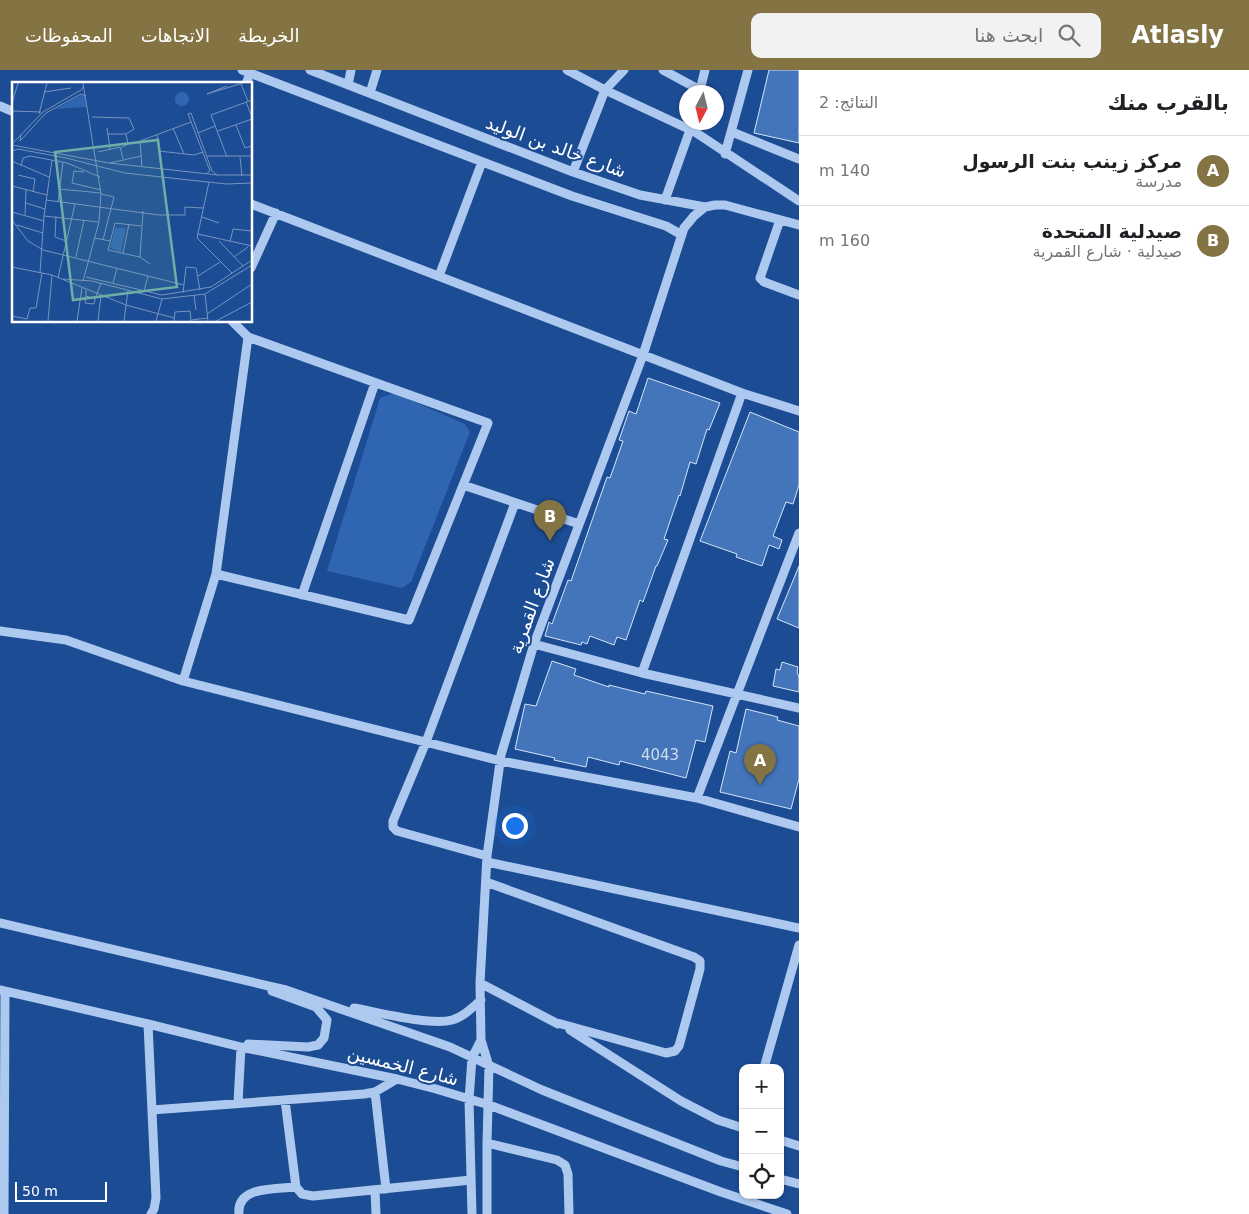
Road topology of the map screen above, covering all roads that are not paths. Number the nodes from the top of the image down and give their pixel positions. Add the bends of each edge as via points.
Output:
1 (310, 70) edge
2 (351, 70) edge
3 (377, 70) edge
4 (567, 70) edge
5 (588, 70) edge
6 (624, 70) edge
7 (663, 70) edge
8 (705, 70) edge
9 (748, 70) edge
10 (246, 71) edge
11 (586, 80) junction
12 (348, 85) junction
13 (689, 85) edge
14 (701, 85) edge
15 (605, 90) junction
16 (370, 93) junction
17 (0, 106) edge
18 (12, 111) edge
19 (679, 122) edge
20 (693, 130) edge
21 (696, 130) edge
22 (732, 132) junction
23 (725, 154) junction
24 (799, 159) edge
25 (482, 162) junction
26 (573, 172) junction
27 (665, 200) junction
28 (799, 201) edge
29 (252, 204) edge
30 (705, 207) junction
31 (276, 213) junction
32 (780, 220) junction
33 (799, 225) edge
34 (682, 235) junction
35 (252, 266) edge
36 (439, 276) junction
37 (799, 295) edge
38 (233, 322) edge
39 (248, 338) junction
40 (643, 355) junction
41 (375, 383) junction
42 (742, 393) junction
43 (799, 411) edge
44 (463, 485) junction
45 (515, 502) junction
46 (579, 524) junction
47 (799, 533) edge
48 (216, 574) junction
49 (302, 595) junction
50 (0, 631) edge
51 (534, 644) junction
52 (642, 673) junction
53 (183, 681) junction
54 (737, 694) junction
55 (799, 708) edge
56 (426, 742) junction
57 (500, 761) junction
58 (697, 798) junction
59 (799, 827) edge
60 (487, 859) junction
61 (486, 882) junction
62 (0, 923) edge
63 (799, 928) edge
64 (799, 945) edge
65 (239, 979) junction
66 (480, 983) junction
67 (3, 991) edge
68 (481, 1000) junction
69 (328, 1003) junction
70 (554, 1022) junction
71 (148, 1024) junction
72 (481, 1040) junction
73 (225, 1043) junction
74 (241, 1047) junction
75 (472, 1058) junction
76 (765, 1064) edge
77 (490, 1066) junction
78 (398, 1079) junction
79 (375, 1092) junction
80 (285, 1100) junction
81 (469, 1100) junction
82 (238, 1103) junction
83 (489, 1104) junction
84 (152, 1110) junction
85 (739, 1127) edge
86 (2, 1128) edge
87 (784, 1141) edge
88 (487, 1143) junction
89 (799, 1146) edge
90 (739, 1166) edge
91 (784, 1179) edge
92 (471, 1180) junction
93 (799, 1184) edge
94 (296, 1187) junction
95 (386, 1189) junction
96 (375, 1190) junction
97 (4, 1214) edge
98 (151, 1214) edge
99 (238, 1214) edge
100 (376, 1214) edge
101 (472, 1214) edge
102 (487, 1214) edge
103 (568, 1214) edge
104 (787, 1214) edge

1 - 12 street, شارع خالد بن الوليد
2 - 12 street
3 - 16 street
4 - 11 street
5 - 11 street
6 - 15 street
7 - 13 street
8 - 14 street
9 - 22 street
10 - 25 street
11 - 15 street
12 - 16 street, شارع خالد بن الوليد
15 - 19 street
15 - 26 street
16 - 26 street, شارع خالد بن الوليد
17 - 18 street
20 - 27 street
21 - 23 street
22 - 23 street
22 - 24 street
23 - 28 street
25 - 34 street via 572,196 666,226
25 - 36 street
26 - 27 street, شارع خالد بن الوليد
27 - 30 street, شارع خالد بن الوليد
29 - 31 street
30 - 32 street, شارع خالد بن الوليد via 725,206
30 - 34 street, شارع القمرية via 684,228
31 - 35 street
31 - 36 street
32 - 33 street, شارع خالد بن الوليد
32 - 37 street via 760,278
34 - 40 street, شارع القمرية
36 - 40 street
38 - 39 street
39 - 41 street
39 - 48 street
40 - 42 street
40 - 46 street, شارع القمرية
41 - 44 street via 488,423
41 - 49 street
42 - 43 street
42 - 52 street
44 - 45 street
44 - 49 street via 409,620
45 - 46 street
45 - 56 street
46 - 51 street, شارع القمرية
47 - 54 street
48 - 49 street
48 - 53 street
50 - 53 street via 66,640
51 - 52 street
51 - 57 street, شارع القمرية
52 - 54 street
53 - 56 street
54 - 55 street
54 - 58 street
56 - 57 street
56 - 60 street via 393,827
57 - 58 street
57 - 60 street, شارع القمرية
58 - 59 street
60 - 61 street, شارع القمرية
60 - 63 street
61 - 66 street, شارع القمرية
61 - 70 street via 700,961 680,1046 674,1051 666,1053
62 - 65 street, شارع الخمسين
64 - 76 street
65 - 69 street, شارع الخمسين
65 - 73 street via 316,1007 326,1020 327,1028 318,1045 308,1047
66 - 68 street, شارع القمرية
66 - 70 street
67 - 71 street, شارع الخمسين
67 - 86 street
68 - 69 street via 452,1020 432,1022
68 - 72 street, شارع القمرية
69 - 75 street, شارع الخمسين
70 - 85 street via 681,1101
71 - 73 street, شارع الخمسين
71 - 84 street
72 - 75 street, شارع القمرية
72 - 77 street, شارع القمرية
73 - 74 street, شارع الخمسين
74 - 78 street, شارع الخمسين
74 - 82 street
75 - 77 street, شارع الخمسين
75 - 81 street
77 - 83 street, شارع القمرية
77 - 90 street, شارع الخمسين via 551,1094
78 - 79 street
78 - 81 street, شارع الخمسين
79 - 80 street
79 - 95 street
80 - 82 street
80 - 94 street
81 - 83 street, شارع الخمسين
81 - 92 street
82 - 84 street
83 - 88 street, شارع القمرية
83 - 104 street, شارع الخمسين
84 - 98 street via 156,1198
86 - 97 street
87 - 89 street
88 - 102 street, شارع القمرية
88 - 103 street via 557,1160 565,1165
91 - 93 street
92 - 95 street
92 - 101 street
94 - 96 street via 302,1194 313,1196
94 - 99 street via 252,1192 242,1198
95 - 96 street
96 - 100 street

